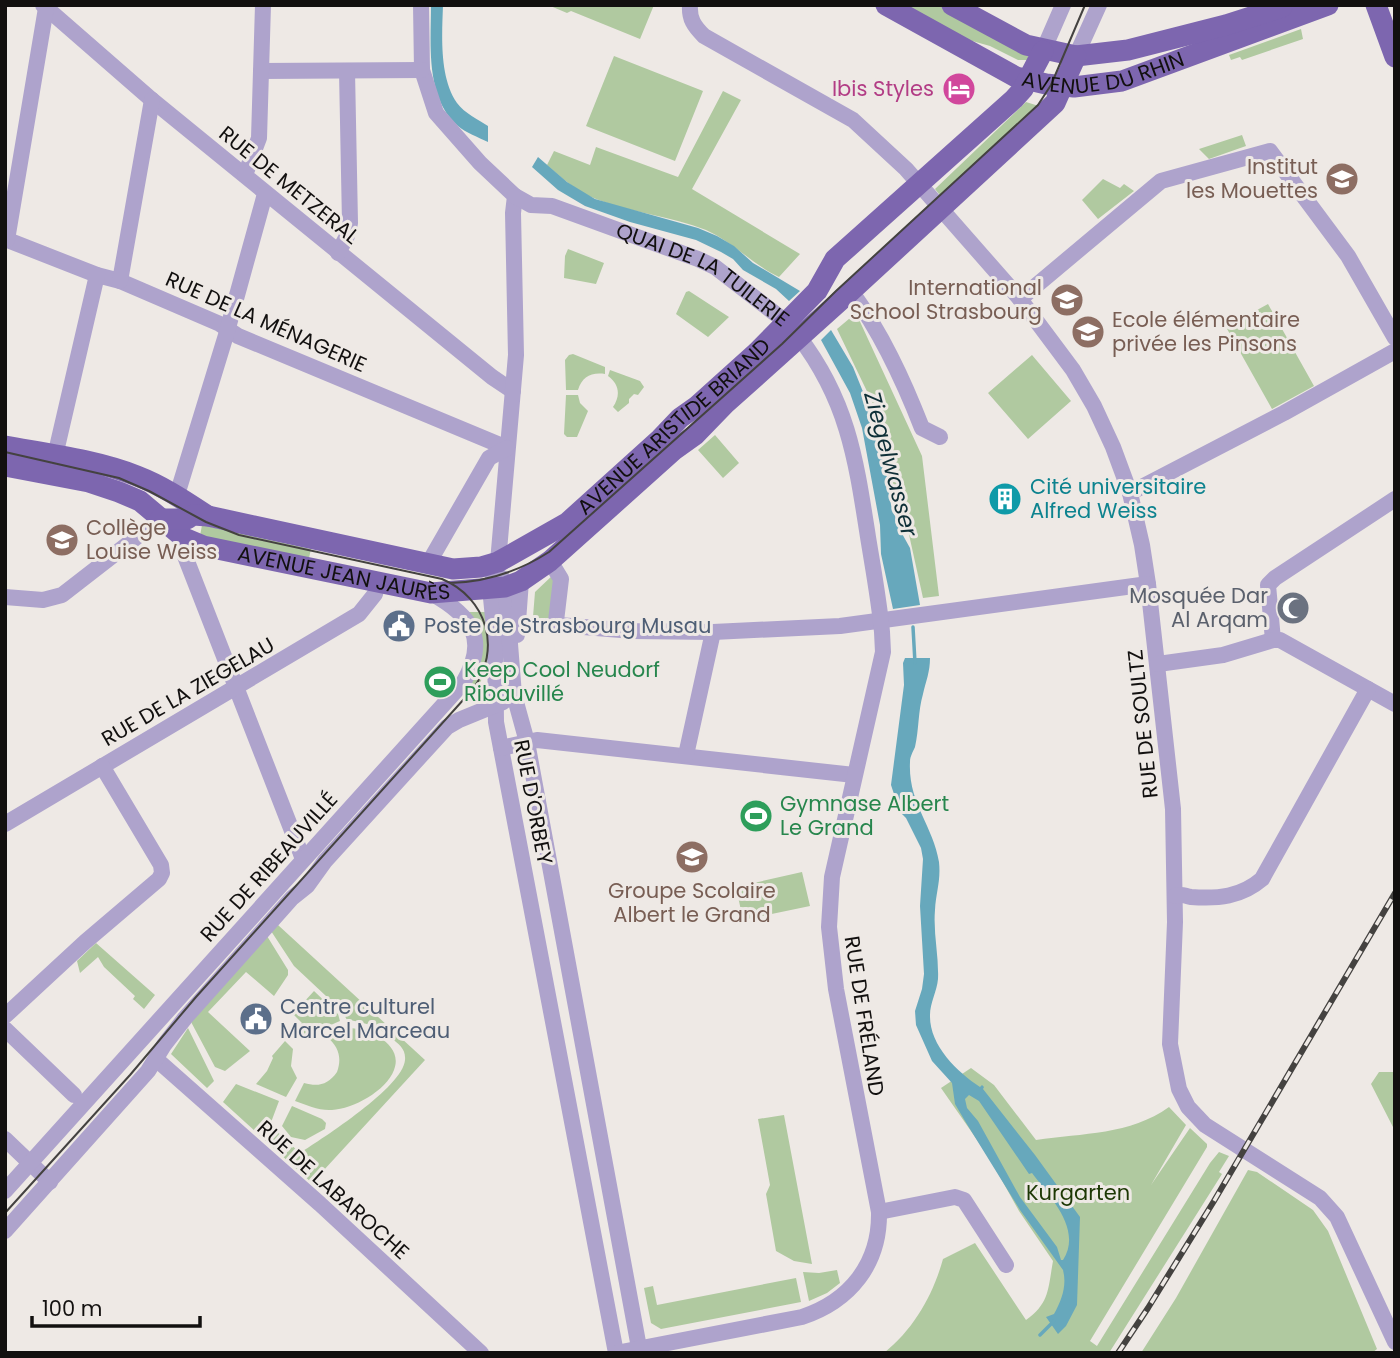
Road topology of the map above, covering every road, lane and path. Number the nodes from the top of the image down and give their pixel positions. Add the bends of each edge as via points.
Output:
1 (263, 5) edge
2 (421, 5) edge
3 (690, 5) edge
4 (886, 5) edge
5 (952, 5) edge
6 (1063, 5) edge
7 (1099, 5) edge
8 (1288, 5) edge
9 (1328, 5) edge
10 (1376, 5) edge
11 (45, 7) edge
12 (1395, 57) edge
13 (1035, 66) junction
14 (422, 70) junction
15 (261, 71) junction
16 (347, 71) junction
17 (1066, 79) junction
18 (152, 100) junction
19 (245, 175) junction
20 (919, 184) junction
21 (265, 194) junction
22 (515, 196) junction
23 (941, 207) junction
24 (6, 239) edge
25 (338, 253) junction
26 (97, 275) junction
27 (120, 281) junction
28 (851, 291) junction
29 (1020, 299) junction
30 (793, 329) junction
31 (228, 330) junction
32 (1395, 338) edge
33 (1395, 351) edge
34 (513, 391) junction
35 (940, 437) dead end
36 (5, 446) edge
37 (507, 448) junction
38 (55, 456) junction
39 (5, 466) edge
40 (1130, 493) junction
41 (177, 495) junction
42 (1395, 499) edge
43 (160, 519) junction
44 (193, 524) junction
45 (550, 561) junction
46 (498, 562) junction
47 (428, 564) junction
48 (378, 583) junction
49 (1148, 584) junction
50 (505, 585) junction
51 (431, 593) junction
52 (5, 597) edge
53 (888, 620) junction
54 (713, 632) junction
55 (1273, 640) junction
56 (1158, 664) junction
57 (236, 688) junction
58 (1368, 689) junction
59 (514, 695) junction
60 (1395, 704) edge
61 (496, 714) junction
62 (527, 742) junction
63 (501, 748) junction
64 (686, 755) junction
65 (102, 766) junction
66 (854, 775) junction
67 (5, 824) edge
68 (303, 859) junction
69 (1175, 896) junction
70 (562, 929) junction
71 (537, 935) junction
72 (5, 1016) edge
73 (5, 1029) edge
74 (156, 1059) junction
75 (74, 1095) dead end
76 (599, 1129) junction
77 (574, 1133) junction
78 (5, 1139) edge
79 (31, 1163) junction
80 (50, 1182) junction
81 (5, 1191) edge
82 (879, 1212) junction
83 (5, 1231) edge
84 (1006, 1265) dead end
85 (1395, 1342) edge
86 (640, 1350) edge
87 (481, 1353) edge
88 (616, 1353) edge

1 - 15 street
2 - 14 street
3 - 20 street via 693,24 704,36 853,120
4 - 13 main road, AVENUE DU RHIN via 1001,69
5 - 13 main road, AVENUE DU RHIN via 1026,45
6 - 13 street
7 - 17 street
8 - 17 main road
9 - 17 main road, AVENUE DU RHIN via 1122,80 1086,86
10 - 12 main road
11 - 18 street, RUE DE METZERAL
11 - 24 street
13 - 17 main road, AVENUE DU RHIN
13 - 17 main road, AVENUE DU RHIN
13 - 20 main road, AVENUE ARISTIDE BRIAND via 1014,99
14 - 16 street
14 - 22 street via 436,113
15 - 16 street
15 - 19 street via 259,138
16 - 25 street via 350,223
17 - 23 main road, AVENUE ARISTIDE BRIAND
18 - 19 street, RUE DE METZERAL
18 - 27 street
19 - 21 street, RUE DE METZERAL
20 - 23 street
20 - 30 main road, AVENUE ARISTIDE BRIAND via 835,259
21 - 25 street, RUE DE METZERAL
21 - 31 street
22 - 30 street, QUAI DE LA TUILERIE via 715,267
22 - 34 street
23 - 28 main road, AVENUE ARISTIDE BRIAND
23 - 29 street, RUE DE SOULTZ
24 - 26 street, RUE DE LA MÉNAGERIE
25 - 34 street, RUE DE METZERAL
26 - 27 street, RUE DE LA MÉNAGERIE
26 - 38 street
27 - 31 street, RUE DE LA MÉNAGERIE
28 - 30 main road, AVENUE ARISTIDE BRIAND
28 - 35 street via 884,340 922,428
29 - 32 street via 1161,181 1270,151 1342,248
29 - 40 street, RUE DE SOULTZ via 1073,370 1113,447
30 - 45 main road, AVENUE ARISTIDE BRIAND via 695,435
30 - 46 main road, AVENUE ARISTIDE BRIAND via 680,418 567,523
30 - 53 street, QUAI DE LA TUILERIE via 832,389 847,426
31 - 37 street, RUE DE LA MÉNAGERIE
31 - 41 street
33 - 40 street
34 - 37 street
36 - 38 main road, AVENUE JEAN JAURÈS
37 - 46 street
37 - 47 street via 489,458
38 - 41 main road, AVENUE JEAN JAURÈS via 127,472
39 - 43 main road via 103,486 140,501
40 - 49 street, RUE DE SOULTZ
41 - 44 main road, AVENUE JEAN JAURÈS
42 - 55 street via 1268,585
43 - 44 main road, AVENUE JEAN JAURÈS
43 - 52 street via 62,595 43,600
44 - 47 main road, AVENUE JEAN JAURÈS
44 - 48 main road, AVENUE JEAN JAURÈS via 203,545
44 - 57 street via 183,551
45 - 50 main road, AVENUE ARISTIDE BRIAND
45 - 54 street via 561,579 559,625
46 - 47 main road, AVENUE JEAN JAURÈS via 463,569
46 - 50 street, RUE D'ORBEY
48 - 51 main road, AVENUE JEAN JAURÈS
48 - 57 street, RUE DE LA ZIEGELAU via 359,614
49 - 53 street
49 - 56 street, RUE DE SOULTZ
50 - 51 main road, AVENUE JEAN JAURÈS
50 - 59 street, RUE D'ORBEY
50 - 61 street, RUE D'ORBEY via 495,639
51 - 68 street, RUE DE RIBEAUVILLÉ via 459,611 473,629 476,653 466,678
53 - 54 street
53 - 66 street, RUE DE FRÉLAND
54 - 64 street
55 - 56 street via 1223,655
55 - 58 street
56 - 69 street, RUE DE SOULTZ via 1173,808
57 - 65 street, RUE DE LA ZIEGELAU
57 - 68 street
58 - 60 street
58 - 69 street via 1262,879 1227,897
59 - 61 street, RUE DE RIBEAUVILLÉ
59 - 62 street, RUE D'ORBEY
61 - 63 street, RUE D'ORBEY
61 - 74 street, RUE DE RIBEAUVILLÉ via 467,717 447,727 185,1018
62 - 63 street
62 - 64 street
62 - 70 street, RUE D'ORBEY
63 - 71 street, RUE D'ORBEY
64 - 66 street
65 - 67 street, RUE DE LA ZIEGELAU
65 - 72 street via 162,873
66 - 82 street, RUE DE FRÉLAND via 832,877 829,927 836,989
68 - 79 street, RUE DE RIBEAUVILLÉ
69 - 85 street, RUE DE SOULTZ via 1170,1044 1179,1089 1205,1125 1320,1198 1337,1217
70 - 71 street
70 - 76 street, RUE D'ORBEY
71 - 77 street, RUE D'ORBEY
73 - 75 street
74 - 80 street, RUE DE RIBEAUVILLÉ
74 - 87 street, RUE DE LABAROCHE
76 - 77 street
76 - 86 street, RUE D'ORBEY
77 - 88 street, RUE D'ORBEY
78 - 79 street
79 - 80 street
79 - 81 street, RUE DE RIBEAUVILLÉ
80 - 83 street, RUE DE RIBEAUVILLÉ
82 - 84 street via 955,1197 964,1200
82 - 86 street, RUE DE FRÉLAND via 874,1250 864,1274 825,1309
86 - 88 street, RUE D'ORBEY

